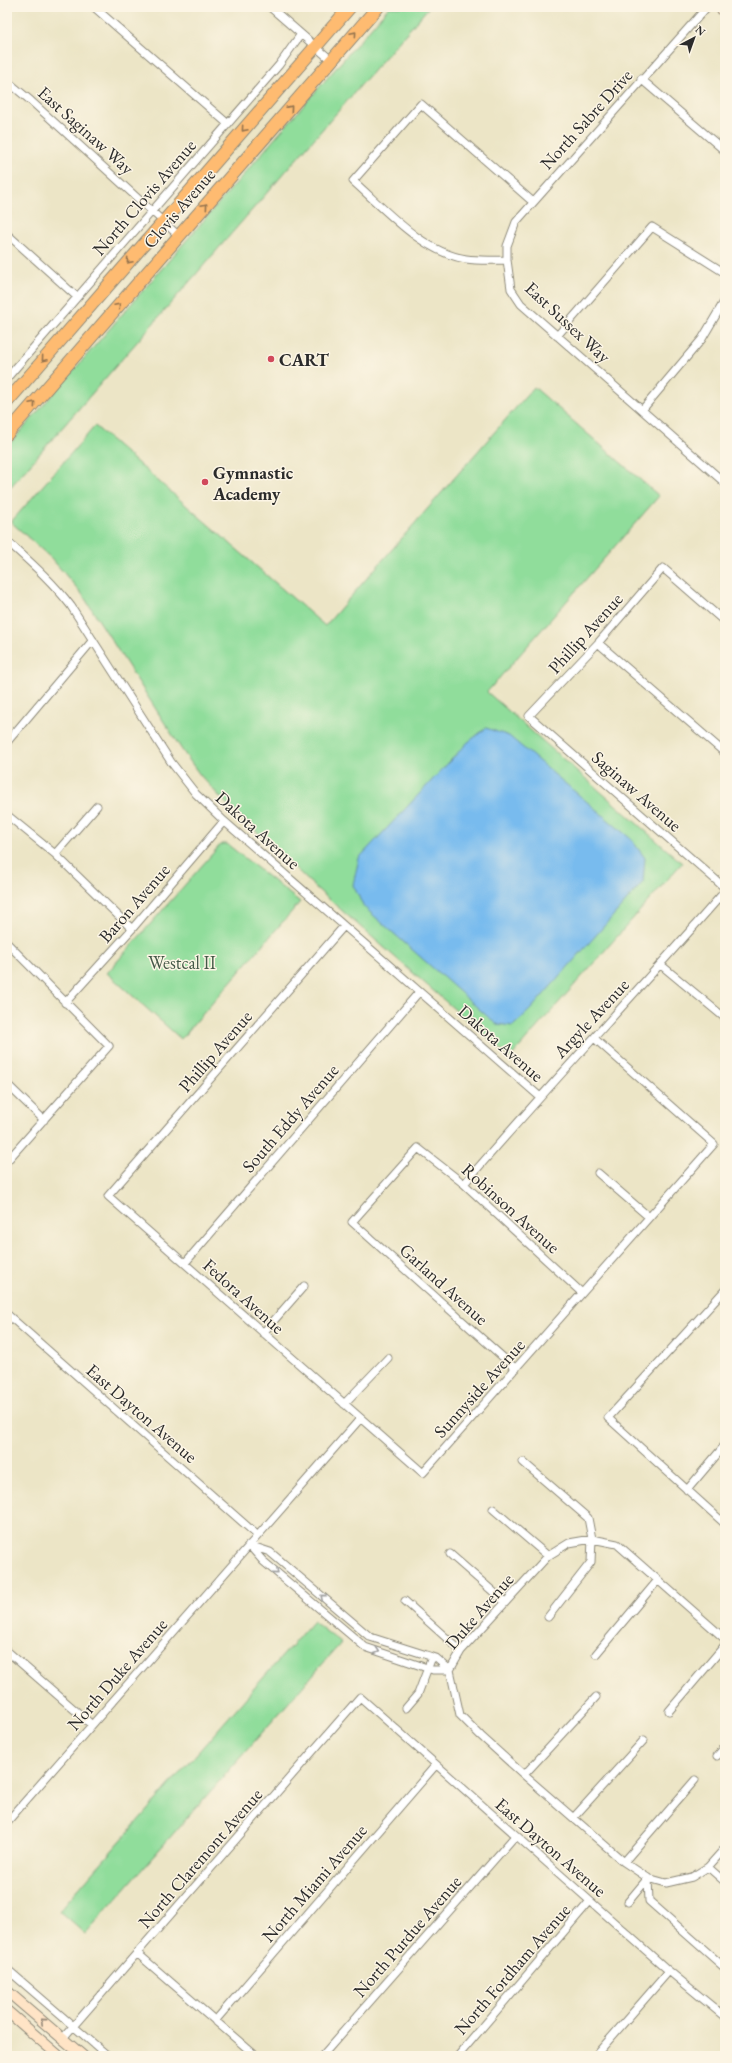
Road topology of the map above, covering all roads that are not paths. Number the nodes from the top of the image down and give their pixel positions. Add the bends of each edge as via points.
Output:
1 (94, 7) edge
2 (270, 7) edge
3 (350, 7) edge
4 (378, 7) edge
5 (707, 7) edge
6 (719, 7) edge
7 (725, 12) edge
8 (301, 34) junction
9 (316, 47) junction
10 (331, 60) junction
11 (641, 79) junction
12 (7, 81) edge
13 (228, 124) junction
14 (725, 151) edge
15 (533, 202) junction
16 (152, 210) junction
17 (164, 221) junction
18 (7, 234) edge
19 (179, 236) junction
20 (506, 260) junction
21 (725, 273) edge
22 (77, 297) junction
23 (725, 300) edge
24 (557, 336) junction
25 (7, 378) edge
26 (7, 402) edge
27 (642, 410) junction
28 (7, 434) edge
29 (725, 483) edge
30 (7, 541) edge
31 (725, 622) edge
32 (93, 640) junction
33 (598, 643) junction
34 (528, 716) joint
35 (7, 742) edge
36 (725, 753) edge
37 (97, 806) dead end
38 (7, 815) edge
39 (224, 821) junction
40 (55, 854) junction
41 (725, 888) edge
42 (725, 892) edge
43 (344, 926) junction
44 (132, 929) junction
45 (7, 943) edge
46 (661, 965) junction
47 (419, 992) junction
48 (65, 1003) junction
49 (725, 1018) edge
50 (594, 1038) junction
51 (7, 1084) edge
52 (540, 1096) junction
53 (44, 1120) junction
54 (7, 1161) edge
55 (598, 1173) dead end
56 (464, 1184) junction
57 (108, 1196) joint
58 (649, 1217) junction
59 (352, 1222) joint
60 (185, 1263) junction
61 (304, 1286) dead end
62 (725, 1290) edge
63 (582, 1293) junction
64 (7, 1314) edge
65 (263, 1333) junction
66 (388, 1358) dead end
67 (516, 1368) junction
68 (344, 1404) junction
69 (360, 1419) junction
70 (725, 1445) edge
71 (523, 1462) dead end
72 (687, 1490) junction
73 (493, 1509) dead end
74 (725, 1524) edge
75 (257, 1535) junction
76 (592, 1539) junction
77 (249, 1545) junction
78 (450, 1554) dead end
79 (548, 1556) junction
80 (658, 1580) junction
81 (406, 1602) dead end
82 (505, 1602) junction
83 (548, 1616) dead end
84 (725, 1639) edge
85 (725, 1645) edge
86 (7, 1651) edge
87 (461, 1651) junction
88 (596, 1654) dead end
89 (432, 1657) junction
90 (429, 1668) junction
91 (450, 1670) junction
92 (596, 1697) dead end
93 (360, 1698) joint
94 (406, 1708) dead end
95 (668, 1712) dead end
96 (92, 1725) junction
97 (644, 1740) dead end
98 (725, 1747) edge
99 (717, 1756) dead end
100 (435, 1766) junction
101 (524, 1775) junction
102 (695, 1780) dead end
103 (574, 1817) junction
104 (7, 1822) edge
105 (515, 1836) junction
106 (725, 1848) edge
107 (624, 1862) junction
108 (708, 1867) junction
109 (648, 1878) junction
110 (725, 1882) edge
111 (590, 1901) junction
112 (628, 1902) dead end
113 (137, 1953) junction
114 (7, 1968) edge
115 (725, 1968) edge
116 (669, 1971) junction
117 (7, 1991) edge
118 (7, 2011) edge
119 (725, 2017) edge
120 (215, 2021) junction
121 (74, 2026) junction
122 (64, 2038) junction
123 (59, 2056) edge
124 (83, 2056) edge
125 (108, 2056) edge
126 (256, 2056) edge
127 (322, 2056) edge
128 (458, 2056) edge
129 (596, 2056) edge

1 - 13 street
2 - 8 street
3 - 9 main road, Clovis Avenue
10 -> 4 main road, Clovis Avenue
5 - 11 street, North Sabre Drive
6 - 7 main road
8 - 9 street
8 - 13 street, North Clovis Avenue via 279,65
9 - 10 street
9 -> 17 main road, Clovis Avenue
19 -> 10 main road, Clovis Avenue
11 - 14 street
11 - 15 street, North Sabre Drive
12 - 16 street, East Saginaw Way
13 - 16 street, North Clovis Avenue
15 - 20 street, North Sabre Drive via 516,222 507,246
15 - 20 street via 421,104 353,181 422,241 436,250 466,259
16 - 17 street, East Saginaw Way
16 - 22 street, North Clovis Avenue
17 - 19 street, East Saginaw Way
17 -> 26 main road, Clovis Avenue
18 - 22 street
28 -> 19 main road, Clovis Avenue
20 - 24 street, East Sussex Way via 508,280 516,298
21 - 24 street via 652,227
22 - 25 street, North Clovis Avenue
23 - 27 street via 702,339
24 - 27 street, East Sussex Way
27 - 29 street, East Sussex Way
30 - 32 street, Dakota Avenue via 58,588
31 - 33 street, Phillip Avenue via 663,568
32 - 35 street
32 - 39 street, Dakota Avenue via 171,762 196,794
33 - 34 street, Phillip Avenue
33 - 36 street
34 - 41 street, Saginaw Avenue
37 - 40 street
38 - 40 street
39 - 43 street, Dakota Avenue
39 - 44 street, Baron Avenue
40 - 44 street
42 - 46 street, Argyle Avenue
43 - 47 street, Dakota Avenue
43 - 57 street, Phillip Avenue
44 - 48 street, Baron Avenue
45 - 48 street
46 - 49 street
46 - 50 street, Argyle Avenue
47 - 52 street, Dakota Avenue
47 - 60 street, South Eddy Avenue
48 - 53 street via 109,1046
50 - 52 street, Argyle Avenue
50 - 58 street, Sunnyside Avenue via 714,1144
51 - 53 street
52 - 56 street, Argyle Avenue
53 - 54 street
55 - 58 street
56 - 59 street, Robinson Avenue via 418,1148
56 - 63 street, Robinson Avenue
57 - 60 street, Fedora Avenue
58 - 63 street, Sunnyside Avenue
59 - 67 street, Garland Avenue
60 - 65 street, Fedora Avenue
61 - 65 street
62 - 72 street via 608,1418
63 - 67 street, Sunnyside Avenue
64 - 75 street, East Dayton Avenue
65 - 68 street, Fedora Avenue
66 - 68 street
67 - 69 street, Sunnyside Avenue via 423,1473
68 - 69 street, Fedora Avenue
69 - 75 street
70 - 72 street
71 - 76 street via 588,1518
72 - 74 street
73 - 79 street
75 - 77 street, North Duke Avenue
76 - 79 street, Duke Avenue via 569,1543
76 - 80 street, Duke Avenue via 617,1544
76 - 83 street via 591,1562
89 -> 77 street via 370,1637 270,1552
77 -> 90 street via 263,1561 365,1647
77 - 96 street, North Duke Avenue
78 - 82 street
79 - 82 street, Duke Avenue
80 - 84 street, Duke Avenue
80 - 88 street
81 - 87 street
82 - 87 street, Duke Avenue
85 - 95 street
86 - 96 street
87 - 91 street, Duke Avenue
89 - 90 street
89 - 91 street
90 - 91 street
90 - 94 street via 418,1694
91 - 101 street, Duke Avenue via 460,1714
92 - 101 street
93 - 100 street, East Dayton Avenue
93 - 113 street, North Claremont Avenue
96 - 104 street, North Duke Avenue
97 - 103 street
98 - 99 street
100 - 105 street, East Dayton Avenue
100 - 120 street, North Miami Avenue
101 - 103 street, Duke Avenue
102 - 107 street
103 - 107 street, Duke Avenue
105 - 111 street, East Dayton Avenue
105 - 127 street, North Purdue Avenue
106 - 108 street, Duke Avenue
107 - 109 street, Duke Avenue
108 - 109 street, Duke Avenue via 692,1877 666,1883
108 - 110 street
109 - 112 street
109 - 115 street via 649,1902
111 - 116 street, East Dayton Avenue
111 - 128 street, North Fordham Avenue
113 - 120 street
113 - 121 street, North Claremont Avenue
114 - 121 street
116 - 119 street, East Dayton Avenue
116 - 129 street
122 -> 117 main road
118 - 123 main road
120 - 126 street
121 - 122 street, North Claremont Avenue
121 - 125 street
122 - 124 main road

